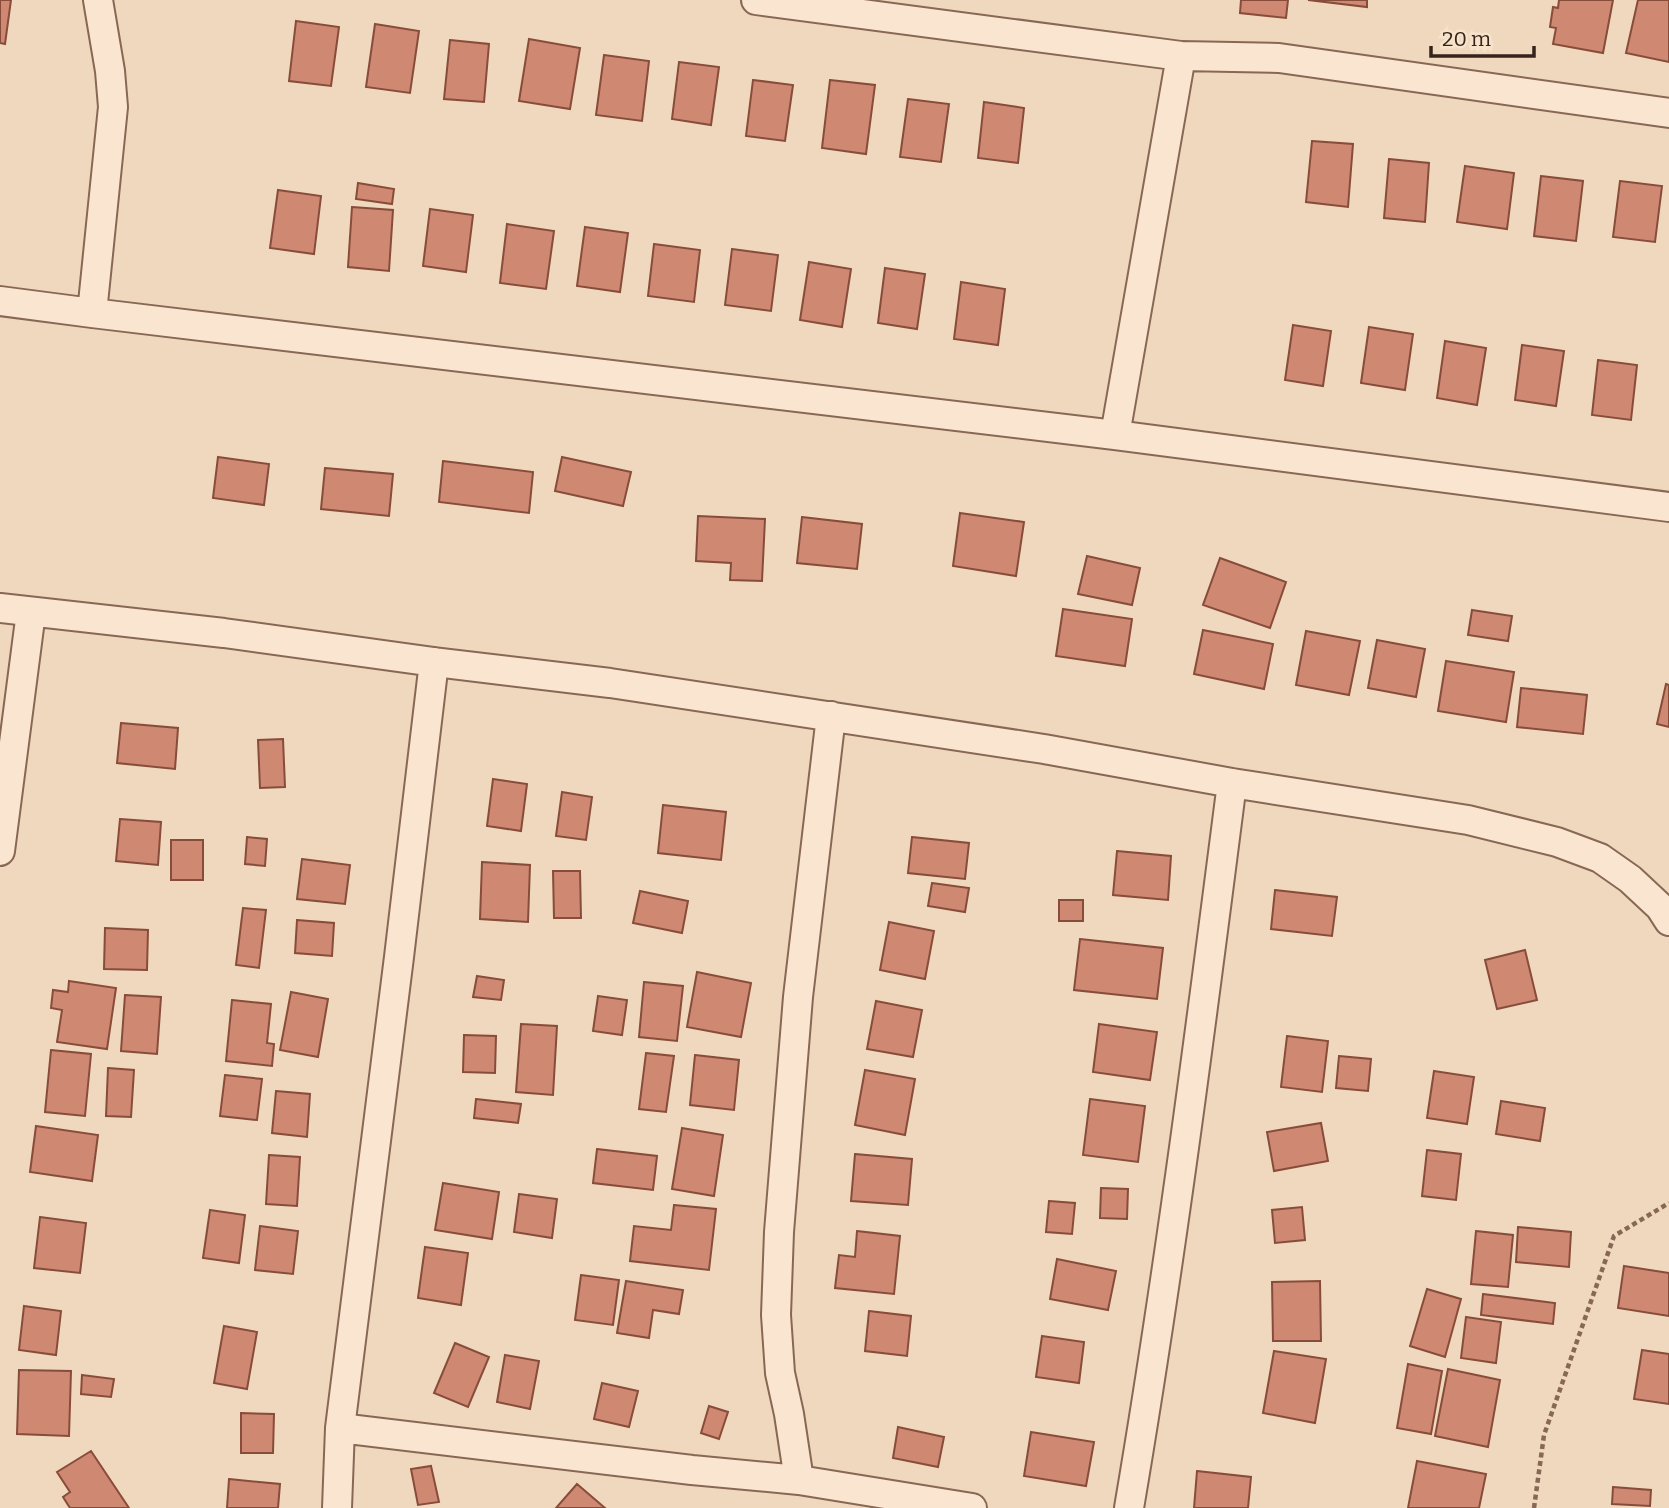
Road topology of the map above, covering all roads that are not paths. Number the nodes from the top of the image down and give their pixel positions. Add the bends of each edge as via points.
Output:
1 (98, 0) edge
2 (756, 0) edge
3 (1181, 56) junction
4 (1669, 113) edge
5 (0, 301) edge
6 (92, 313) junction
7 (1115, 435) junction
8 (1669, 507) edge
9 (0, 607) edge
10 (31, 612) junction
11 (434, 662) junction
12 (831, 716) junction
13 (1232, 783) junction
14 (0, 850) edge
15 (1669, 921) edge
16 (340, 1428) junction
17 (799, 1479) junction
18 (901, 1502) edge
19 (337, 1508) edge
20 (972, 1508) edge
21 (1129, 1508) edge

1 - 6 street via 113,107
2 - 3 street
3 - 4 street via 1279,58
3 - 7 street
5 - 6 street
6 - 7 street
7 - 8 street
9 - 10 street
10 - 11 street
10 - 14 street
11 - 12 street
11 - 16 street
12 - 13 street
12 - 17 street via 798,997 779,1232 776,1315 780,1373
13 - 15 street via 1468,820 1557,842 1600,858 1630,879
13 - 21 street via 1155,1359
16 - 17 street
16 - 19 street
17 - 18 street
18 - 20 street

